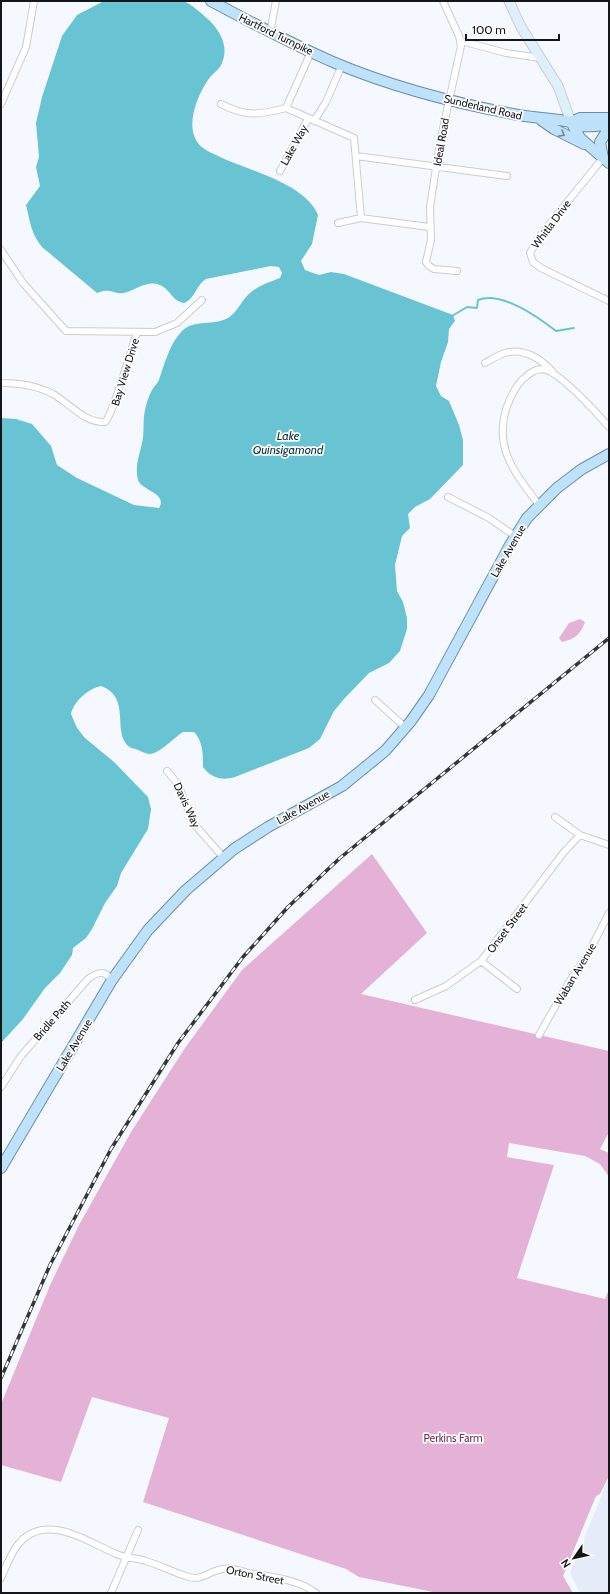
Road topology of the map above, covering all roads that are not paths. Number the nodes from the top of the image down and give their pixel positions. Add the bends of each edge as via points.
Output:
1 (34, 1) edge
2 (211, 1) edge
3 (276, 1) edge
4 (443, 1) edge
5 (509, 1) edge
6 (270, 33) junction
7 (461, 41) junction
8 (311, 52) junction
9 (540, 58) junction
10 (342, 65) junction
11 (448, 100) junction
12 (1, 104) edge
13 (221, 104) dead end
14 (286, 108) junction
15 (609, 118) edge
16 (539, 119) junction
17 (311, 120) junction
18 (571, 122) junction
19 (609, 126) edge
20 (587, 146) junction
21 (356, 156) junction
22 (606, 161) edge
23 (437, 166) junction
24 (280, 171) dead end
25 (507, 176) dead end
26 (361, 218) junction
27 (338, 223) dead end
28 (429, 227) junction
29 (1, 250) edge
30 (457, 271) dead end
31 (202, 300) dead end
32 (609, 302) edge
33 (137, 333) junction
34 (485, 363) dead end
35 (556, 375) junction
36 (1, 383) edge
37 (609, 426) edge
38 (609, 454) edge
39 (448, 497) dead end
40 (539, 505) junction
41 (515, 536) junction
42 (375, 700) dead end
43 (406, 728) junction
44 (167, 771) dead end
45 (555, 816) dead end
46 (580, 835) junction
47 (609, 846) edge
48 (223, 857) junction
49 (609, 913) edge
50 (481, 961) junction
51 (112, 980) junction
52 (516, 989) dead end
53 (415, 1000) dead end
54 (540, 1035) dead end
55 (1, 1087) edge
56 (1, 1168) edge
57 (138, 1530) dead end
58 (126, 1557) junction
59 (1, 1578) edge
60 (112, 1593) edge
61 (316, 1593) edge

1 - 12 street via 26,47
2 - 6 main road, Hartford Turnpike
3 - 6 street
4 - 7 street
5 - 9 street
6 - 8 main road, Hartford Turnpike
7 - 9 street via 506,53
7 - 11 street, Ideal Road
8 - 10 main road, Hartford Turnpike
8 - 14 street
9 - 18 street via 558,86
10 - 11 main road, Sunderland Road
10 - 17 street, Lake Way via 326,102
11 - 16 main road, Sunderland Road
11 - 23 street, Ideal Road
13 - 14 street via 248,114 268,113
14 - 17 street
15 - 18 main road via 580,118
16 - 18 main road, Sunderland Road
16 -> 20 main road
17 - 21 street via 354,138
17 - 24 street, Lake Way
18 - 19 main road via 581,126
18 - 20 main road
19 - 22 main road via 600,142
20 - 22 main road
21 - 23 street
21 - 26 street
22 - 32 street, Whitla Drive via 554,218 533,245 530,253 533,262 541,268
23 - 25 street
23 - 28 street, Ideal Road
26 - 27 street
26 - 28 street
28 - 30 street, Ideal Road via 431,240 427,264 441,270
29 - 33 street, Bay View Drive via 23,283 66,331
31 - 33 street via 188,315 172,326 155,332
33 - 36 street, Bay View Drive via 113,409 105,422 79,413 44,390
34 - 35 street via 505,353 523,354 544,362
35 - 37 street
35 - 40 street via 538,370 530,373 509,400 503,425 504,447 510,463
38 - 40 main road, Lake Avenue via 565,482
39 - 41 street via 489,518
40 - 41 main road, Lake Avenue
41 - 43 main road, Lake Avenue via 434,686
42 - 43 street
43 - 48 main road, Lake Avenue via 380,756 348,781 262,830
44 - 48 street, Davis Way via 178,784 194,824
45 - 46 street
46 - 47 street
46 - 50 street, Onset Street via 559,858
48 - 51 main road, Lake Avenue via 159,917
49 - 54 street, Waban Avenue
50 - 52 street
50 - 53 street, Onset Street via 446,986
51 - 55 street, Bridle Path via 103,972 88,979 21,1056
51 - 56 main road, Lake Avenue
57 - 58 street
58 - 59 street, Orton Street via 65,1532 42,1530 28,1535 19,1544
58 - 60 street
58 - 61 street, Orton Street via 144,1560 195,1578 219,1569 237,1569 304,1586

